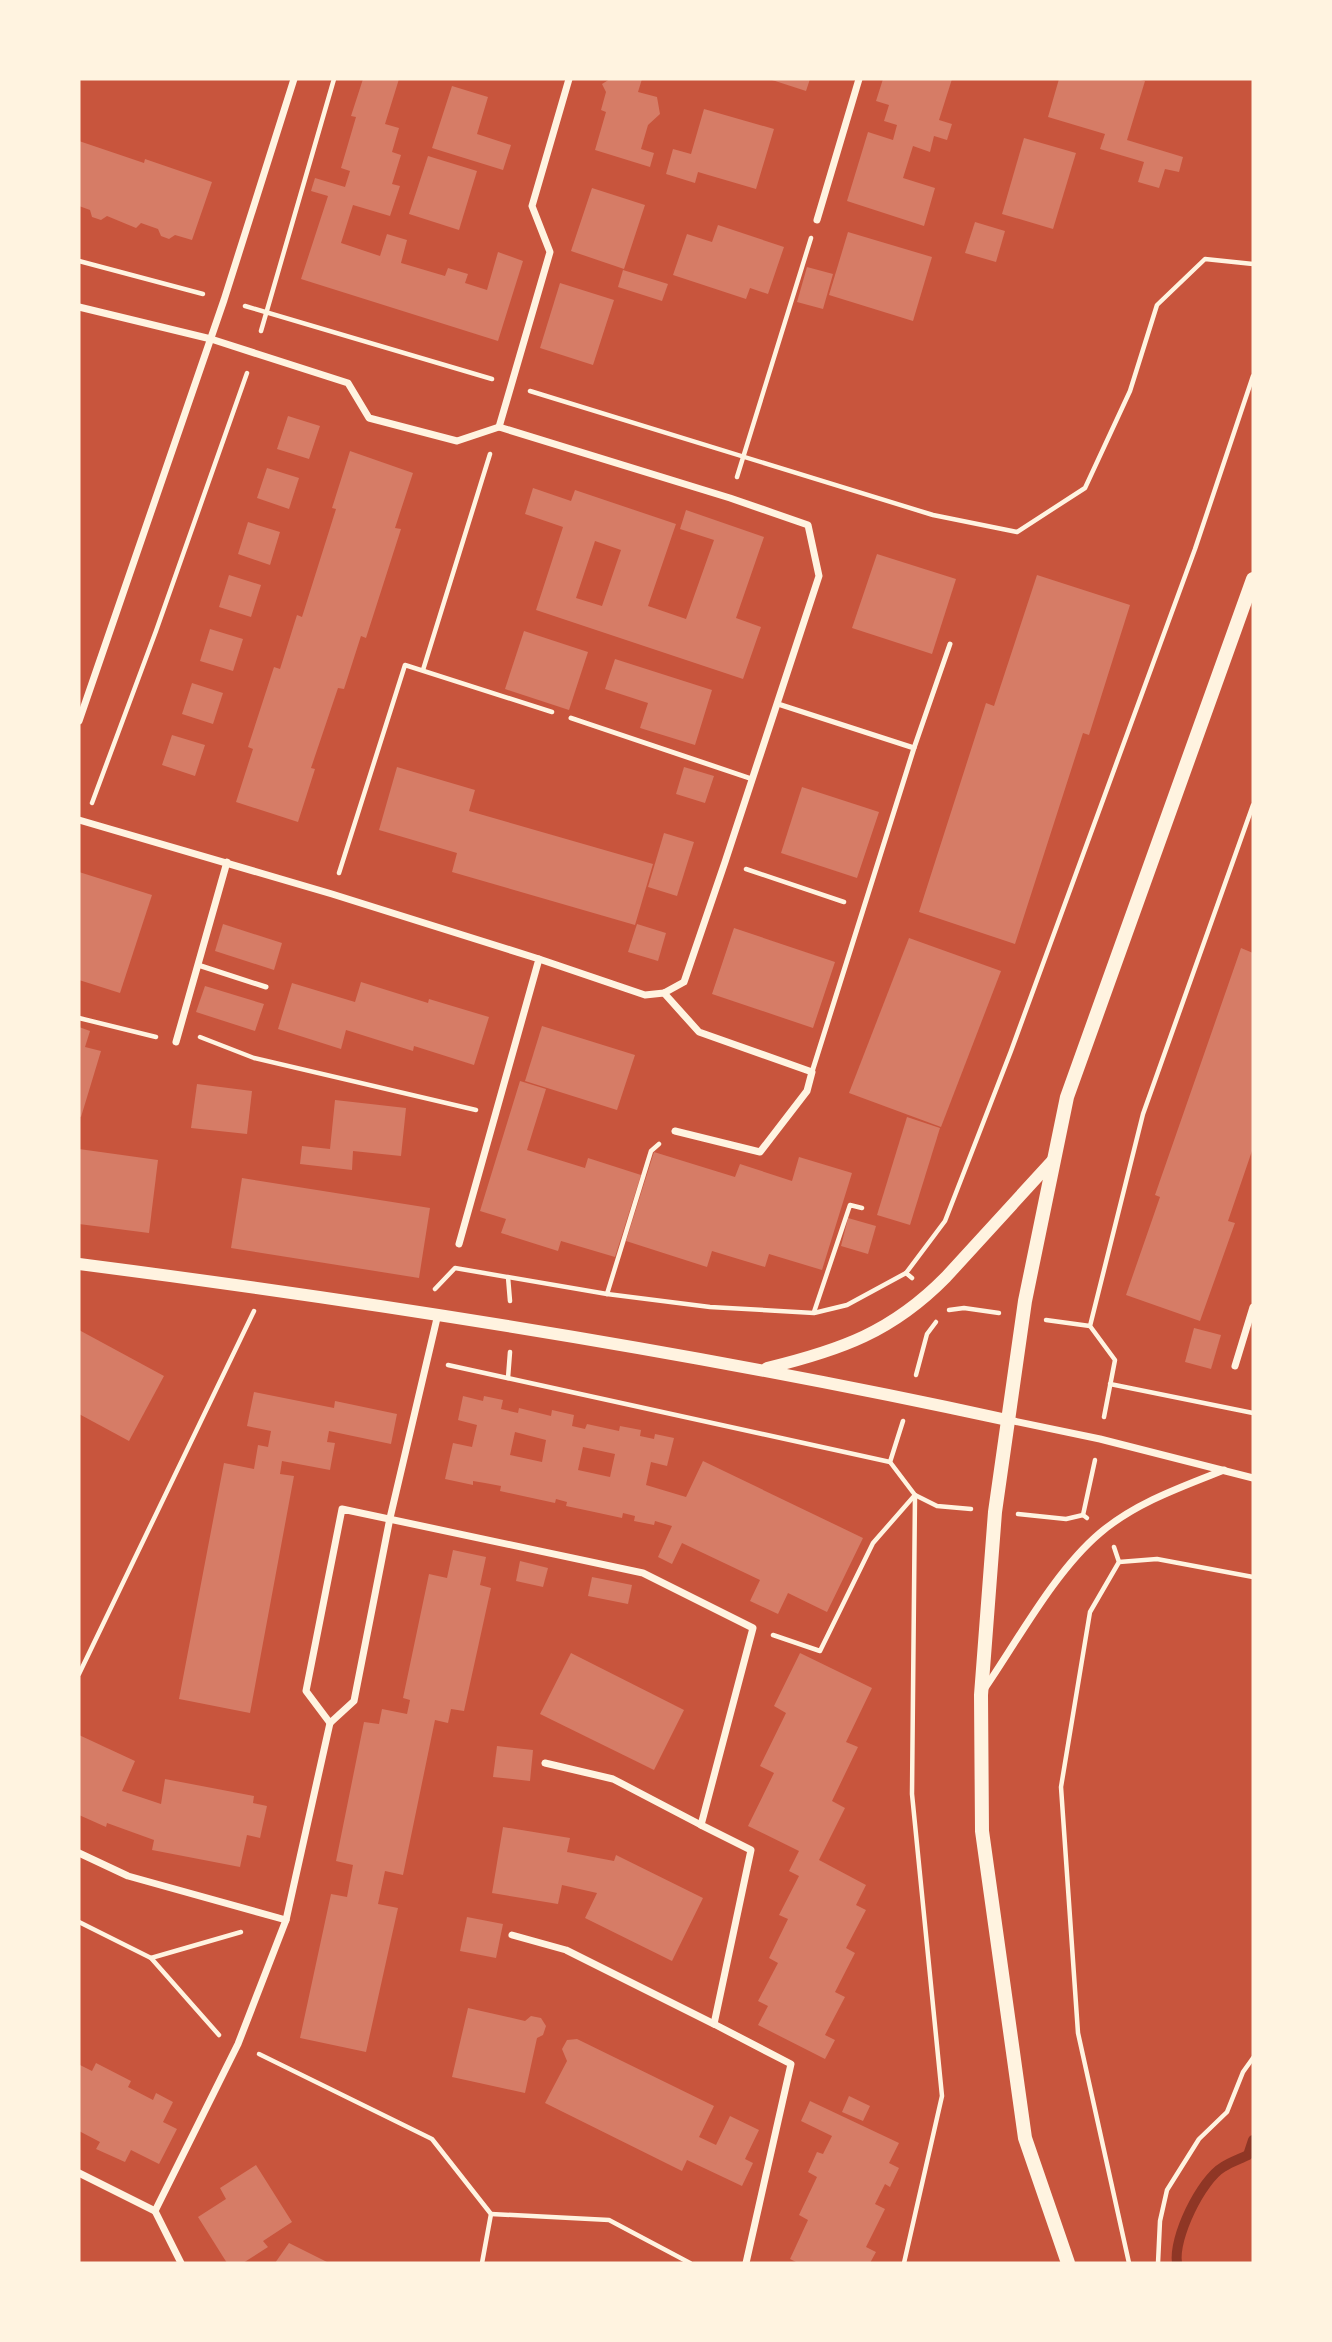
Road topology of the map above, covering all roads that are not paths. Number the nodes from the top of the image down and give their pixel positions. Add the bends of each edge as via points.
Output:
1 (294, 79) edge
2 (569, 79) edge
3 (859, 79) edge
4 (817, 220) road end
5 (79, 307) edge
6 (211, 339) junction
7 (499, 427) junction
8 (1253, 579) edge
9 (950, 644) dead end
10 (778, 704) junction
11 (571, 718) road end
12 (79, 722) edge
13 (914, 748) junction
14 (752, 779) junction
15 (82, 821) edge
16 (227, 862) junction
17 (539, 959) junction
18 (198, 965) junction
19 (266, 986) dead end
20 (664, 993) junction
21 (176, 1042) road end
22 (812, 1072) junction
23 (675, 1131) road end
24 (1053, 1160) junction
25 (459, 1244) dead end
26 (79, 1264) edge
27 (1253, 1307) edge
28 (438, 1314) junction
29 (1235, 1366) dead end
30 (764, 1369) junction
31 (1007, 1420) junction
32 (1224, 1470) junction
33 (1253, 1478) edge
34 (390, 1518) junction
35 (981, 1695) junction
36 (330, 1723) junction
37 (545, 1763) dead end
38 (701, 1825) junction
39 (79, 1853) edge
40 (286, 1920) junction
41 (512, 1935) dead end
42 (714, 2024) junction
43 (79, 2173) edge
44 (155, 2211) junction
45 (181, 2263) edge
46 (746, 2263) edge
47 (1068, 2263) edge

1 - 6 street
2 - 7 street via 532,206 550,252
3 - 4 street
5 - 6 street
6 - 7 street via 348,383 369,418 457,441
6 - 12 street
7 - 10 street via 808,525 819,576
8 - 24 main road via 1067,1097
9 - 13 lane
10 - 13 lane
10 - 14 street
11 - 14 lane
13 - 22 lane
14 - 20 street via 684,982
15 - 16 street
16 - 17 street
16 - 18 street
17 - 20 street via 645,995
17 - 25 street
18 - 19 lane
18 - 21 street
20 - 22 street via 699,1032
22 - 23 street via 807,1091 760,1152
24 - 30 street via 928,1296 894,1322 854,1342
24 - 31 main road
26 - 28 street
27 - 29 street
28 - 30 street
28 - 34 street
30 - 31 street
31 - 32 street
31 - 35 main road
32 - 33 street
32 - 35 street via 1139,1507 1101,1532 1048,1594
34 - 36 street via 354,1701
34 - 36 street via 342,1508 306,1691
34 - 38 street via 643,1573 753,1628
35 - 47 main road via 982,1831 1025,2138
36 - 40 street
37 - 38 street via 613,1779
38 - 42 street via 751,1850
39 - 40 street via 128,1877
40 - 44 street via 238,2044
41 - 42 street via 566,1950
42 - 46 street via 791,2064
43 - 44 street
44 - 45 street

